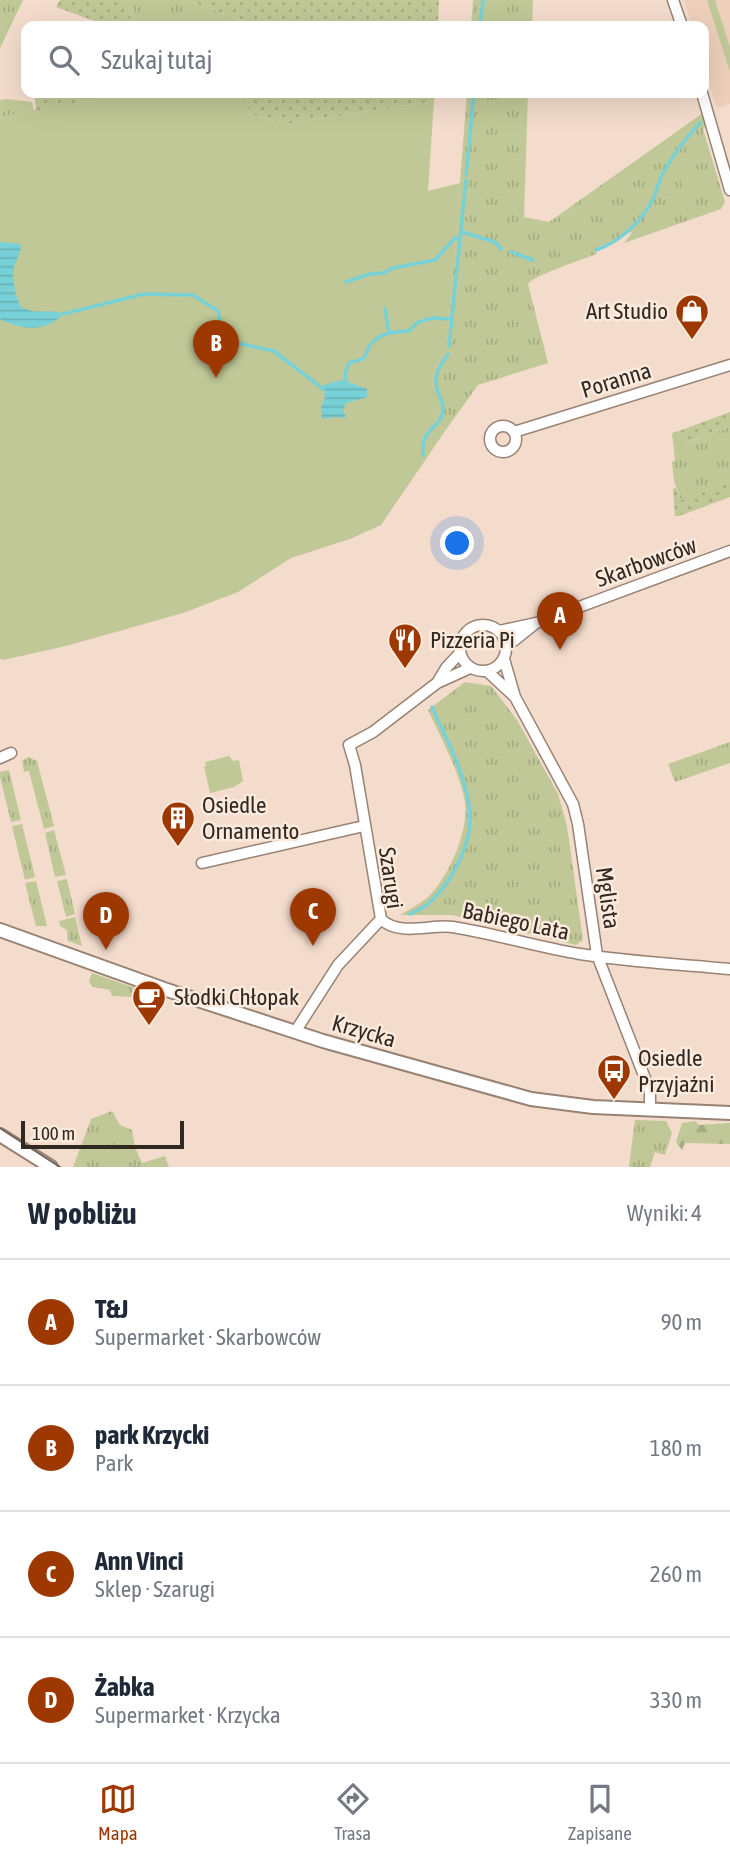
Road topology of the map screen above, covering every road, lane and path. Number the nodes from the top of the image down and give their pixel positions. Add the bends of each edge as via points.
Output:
1 (673, 0) edge
2 (679, 21) edge
3 (703, 98) edge
4 (730, 190) edge
5 (730, 365) edge
6 (514, 432) dead end
7 (730, 551) edge
8 (536, 623) junction
9 (499, 631) junction
10 (506, 647) junction
11 (460, 653) junction
12 (504, 659) junction
13 (470, 668) junction
14 (487, 671) junction
15 (436, 683) junction
16 (515, 697) junction
17 (11, 753) dead end
18 (0, 758) edge
19 (365, 826) junction
20 (202, 863) dead end
21 (381, 919) junction
22 (0, 930) edge
23 (597, 956) junction
24 (730, 969) edge
25 (295, 1032) junction
26 (650, 1110) junction
27 (730, 1112) edge
28 (0, 1135) edge
29 (51, 1167) edge

1 - 2 street
3 - 4 street
5 - 6 street, Poranna
7 - 8 street, Skarbowców
8 - 9 street, Skarbowców
8 - 10 street, Skarbowców
9 - 10 street
9 - 11 street via 484,624 473,626 462,637
10 - 12 street
11 - 13 street
11 - 15 street
12 - 14 street
12 - 16 street, Mglista
13 - 14 street
13 - 15 street
14 - 16 street, Mglista
15 - 19 street, Szarugi via 349,746
16 - 23 street, Mglista via 573,804
17 - 18 street
19 - 20 street
19 - 21 street, Szarugi
21 - 23 street, Babiego Lata via 397,928 451,926
21 - 25 street, Szarugi via 338,965
22 - 25 street, Krzycka
23 - 24 street, Babiego Lata
23 - 26 street, Mglista via 650,1091
25 - 26 street, Krzycka via 531,1099
26 - 27 street, Krzycka
28 - 29 street

